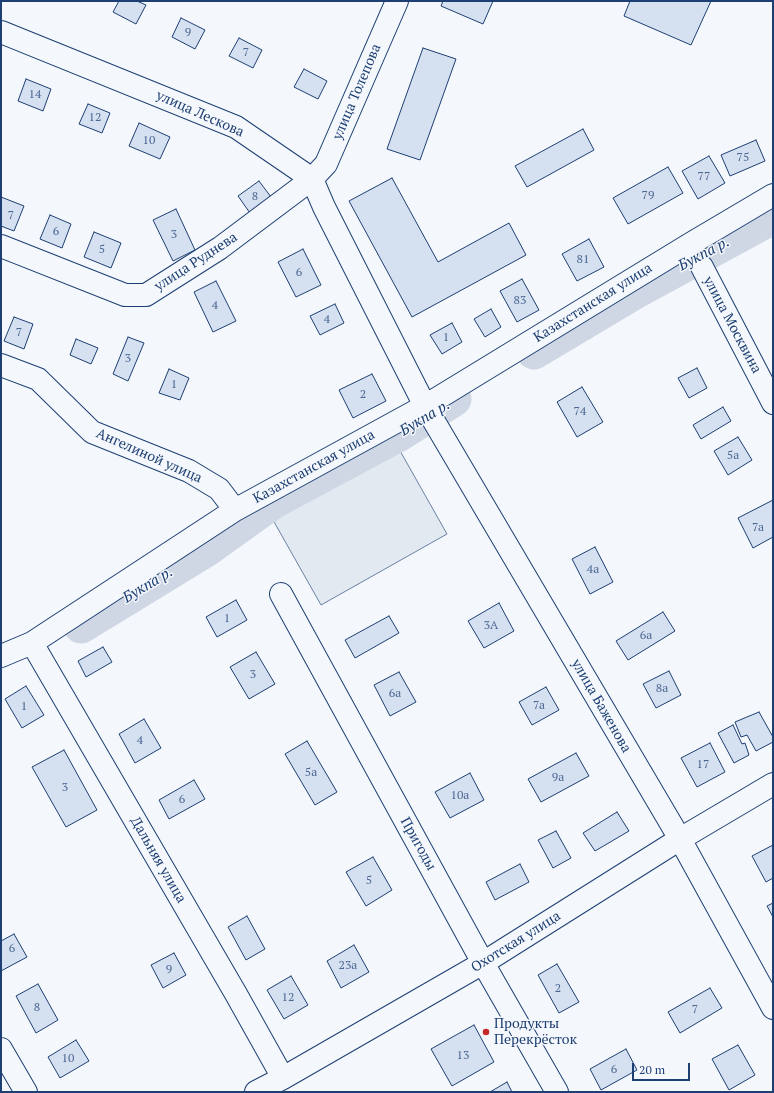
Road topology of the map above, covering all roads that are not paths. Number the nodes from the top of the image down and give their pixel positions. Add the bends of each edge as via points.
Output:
1 (397, 1) edge
2 (1, 32) edge
3 (312, 180) junction
4 (773, 195) edge
5 (1, 246) edge
6 (702, 267) dead end
7 (1, 365) edge
8 (773, 403) edge
9 (425, 406) junction
10 (235, 510) junction
11 (281, 594) dead end
12 (32, 643) junction
13 (1, 656) edge
14 (773, 784) edge
15 (680, 839) junction
16 (483, 964) junction
17 (773, 1008) edge
18 (1, 1049) edge
19 (283, 1078) junction
20 (26, 1092) edge
21 (256, 1092) edge
22 (557, 1092) edge

1 - 3 street, улица Толепова via 326,164
2 - 3 street, улица Лескова via 236,127
3 - 5 street, улица Руднева via 220,248 146,295 125,295
3 - 9 street
4 - 9 street, Казахстанская улица
6 - 8 street, улица Москвина
7 - 10 street, Ангелиной улица via 38,379 92,432 189,471 220,489
9 - 10 street, Казахстанская улица
9 - 15 street, улица Баженова
10 - 12 street, Казахстанская улица
11 - 16 street, Пригоды
12 - 13 street, Казахстанская улица
12 - 19 street, Дальняя улица
14 - 15 street, Охотская улица
15 - 16 street, Охотская улица
15 - 17 street, улица Баженова
16 - 19 street, Охотская улица
16 - 22 street, Пригоды
18 - 20 street
19 - 21 street, Охотская улица

